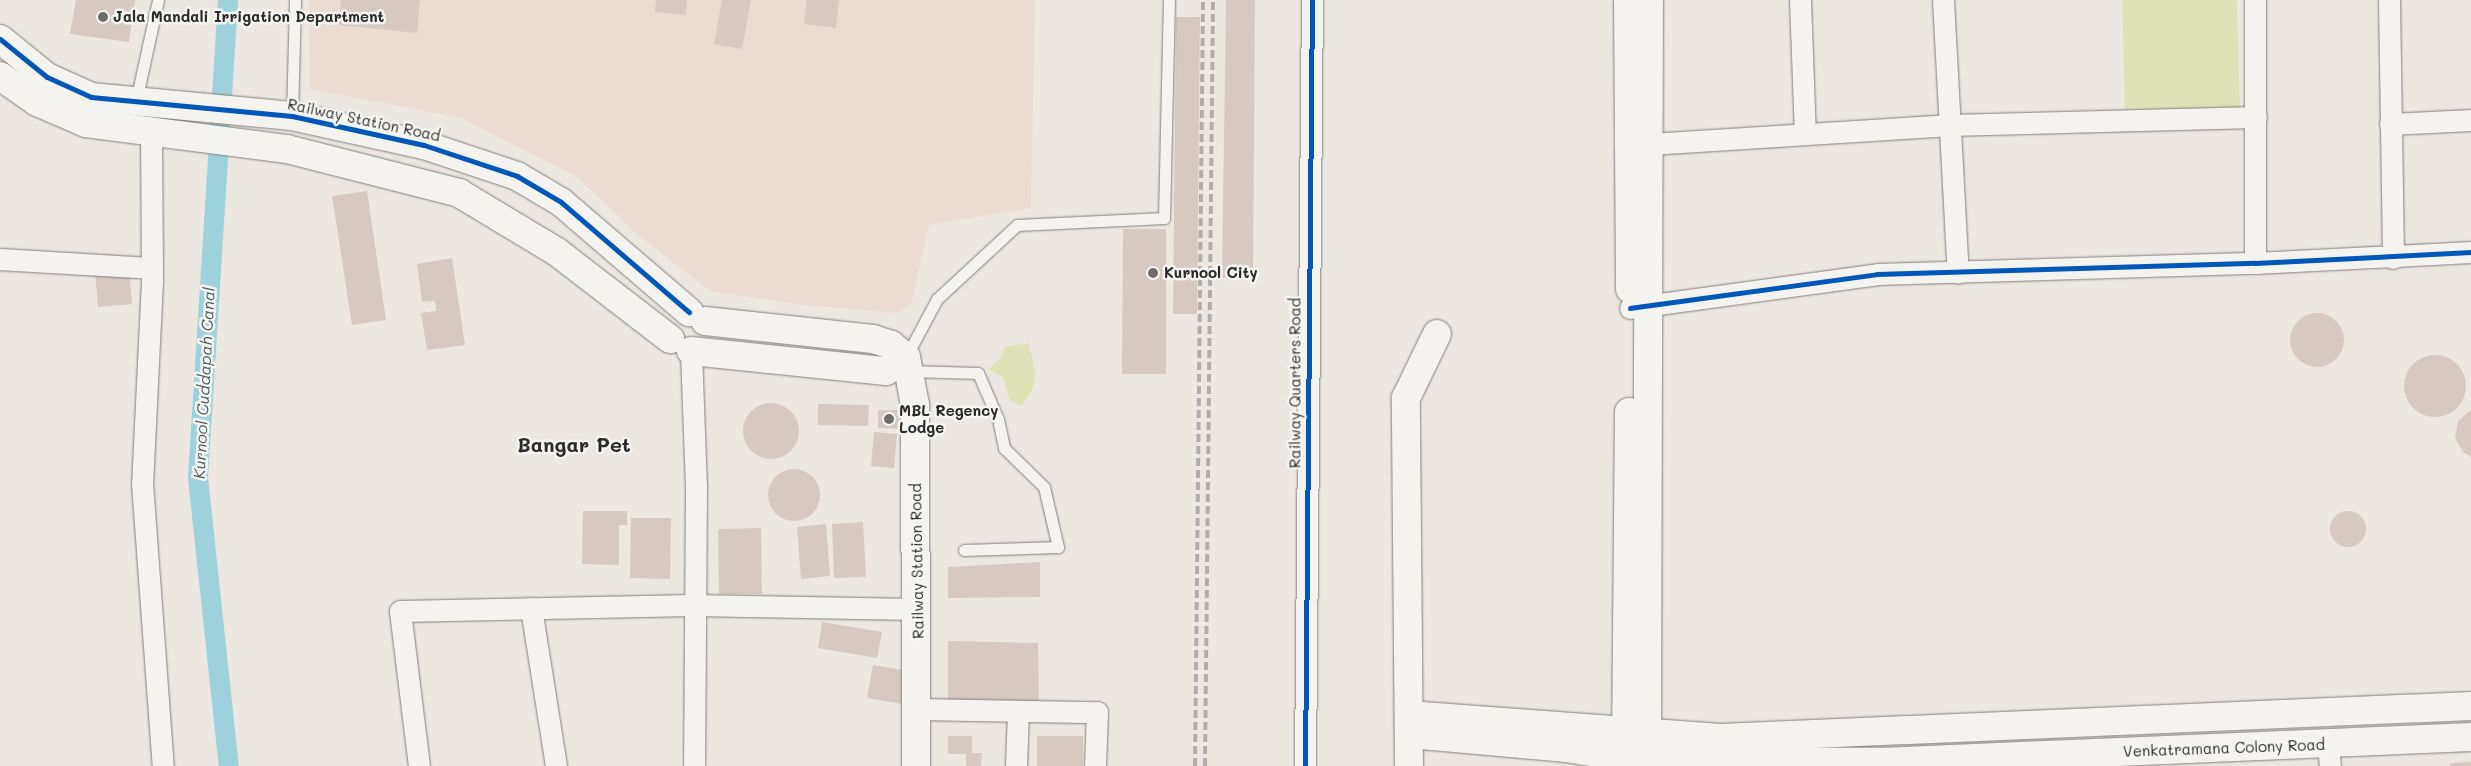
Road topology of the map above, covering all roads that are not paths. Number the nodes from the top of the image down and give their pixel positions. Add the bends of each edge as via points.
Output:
1 (158, 0) edge
2 (295, 0) edge
3 (1168, 0) edge
4 (1312, 0) edge
5 (1628, 0) edge
6 (1650, 0) edge
7 (1800, 0) edge
8 (1943, 0) edge
9 (2254, 0) edge
10 (2389, 0) edge
11 (0, 39) edge
12 (0, 76) edge
13 (142, 101) junction
14 (292, 116) junction
15 (2256, 117) junction
16 (2471, 120) edge
17 (2390, 124) junction
18 (1950, 125) junction
19 (151, 133) junction
20 (1804, 134) junction
21 (1650, 144) junction
22 (2471, 252) edge
23 (2393, 258) junction
24 (0, 259) edge
25 (2255, 263) junction
26 (152, 268) junction
27 (1958, 273) junction
28 (1639, 307) junction
29 (697, 317) junction
30 (1436, 334) dead end
31 (681, 345) junction
32 (907, 364) junction
33 (964, 550) dead end
34 (692, 605) junction
35 (531, 608) junction
36 (918, 609) junction
37 (2471, 706) edge
38 (917, 709) junction
39 (1018, 711) junction
40 (1409, 725) junction
41 (2471, 737) edge
42 (1567, 746) edge
43 (1636, 746) junction
44 (2329, 755) edge
45 (1880, 764) edge
46 (163, 766) edge
47 (420, 766) edge
48 (556, 766) edge
49 (694, 766) edge
50 (916, 766) edge
51 (1016, 766) edge
52 (1095, 766) edge
53 (1305, 766) edge
54 (1409, 766) edge

1 - 13 lane
2 - 14 lane
3 - 32 lane via 1164,218 1017,225 937,299
4 - 53 street, Railway Quarters Road
5 - 28 street
6 - 21 street
7 - 20 street
8 - 18 street
9 - 15 street
10 - 17 street
11 - 13 street, Railway Station Road via 56,81 91,97
12 - 19 street via 37,102 86,123
13 - 14 street, Railway Station Road
14 - 29 street, Railway Station Road via 424,145 517,176 561,202
15 - 18 street
15 - 25 street
16 - 17 street
17 - 23 street
18 - 20 street
18 - 27 street
19 - 26 street
19 - 31 street via 287,149 459,193 557,252
20 - 21 street
21 - 28 street
22 - 23 street
23 - 25 street
24 - 26 street
25 - 27 street
26 - 46 street via 142,483
27 - 28 street via 1877,274 1801,282
28 - 43 street
29 - 31 street via 672,321
29 - 32 street via 873,339 891,345
30 - 40 street via 1406,398
31 - 32 street via 886,370
31 - 34 street via 696,488
32 - 33 lane via 978,373 998,419 1004,448 1044,487 1058,548
32 - 36 street, Railway Station Road via 915,405
34 - 35 street
34 - 36 street
34 - 49 street
35 - 47 street via 400,611
35 - 48 street
36 - 38 street, Railway Station Road
37 - 43 street via 1720,738
38 - 39 street
38 - 50 street, Railway Station Road
39 - 51 street
39 - 52 street via 1097,712
40 - 42 street, Venkatramana Colony Road
40 - 54 street
41 - 44 street, Venkatramana Colony Road
42 - 43 street, Venkatramana Colony Road
43 - 45 street, Venkatramana Colony Road
44 - 45 street, Venkatramana Colony Road

